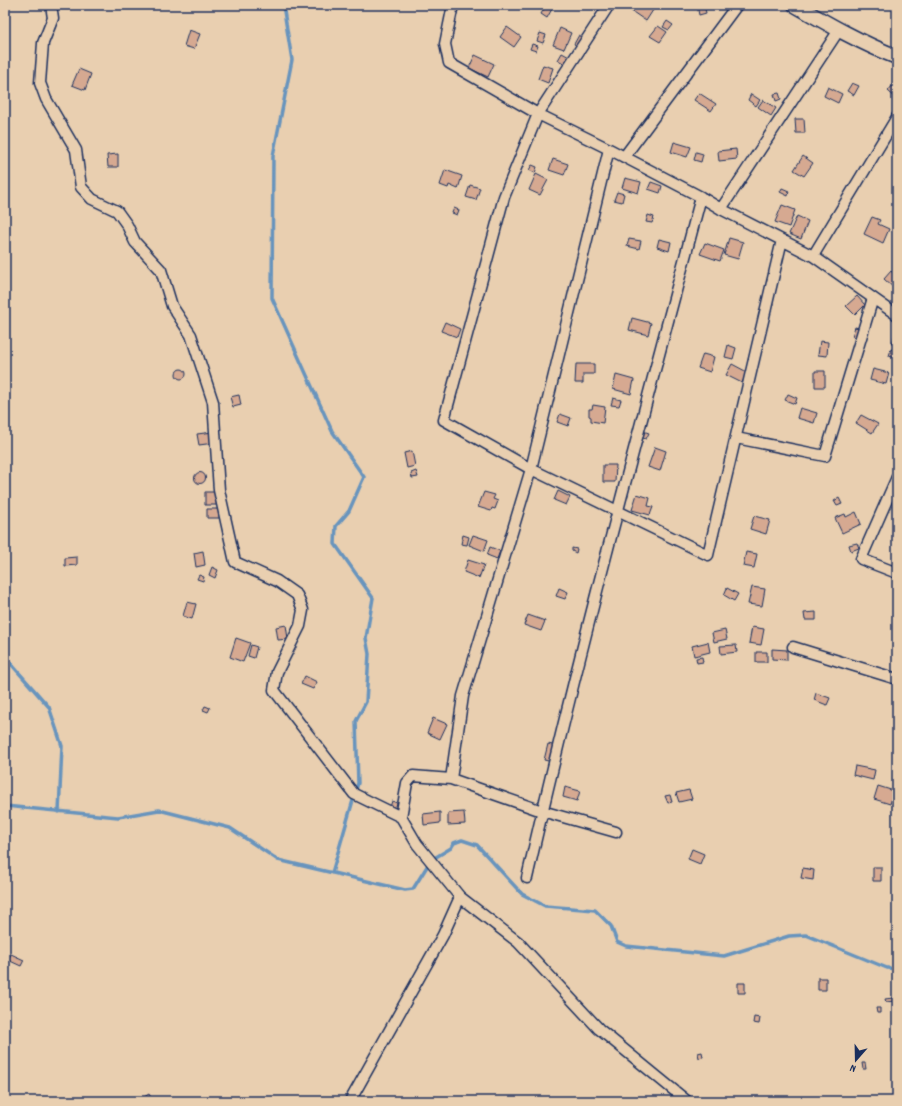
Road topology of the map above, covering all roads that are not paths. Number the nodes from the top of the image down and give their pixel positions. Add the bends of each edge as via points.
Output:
1 (51, 5) edge
2 (453, 5) edge
3 (609, 5) edge
4 (737, 5) edge
5 (795, 5) edge
6 (839, 30) junction
7 (897, 57) edge
8 (538, 114) junction
9 (897, 117) edge
10 (609, 149) junction
11 (624, 157) junction
12 (701, 197) junction
13 (721, 209) junction
14 (782, 240) junction
15 (813, 256) junction
16 (873, 298) junction
17 (897, 315) edge
18 (736, 438) junction
19 (531, 469) junction
20 (897, 477) edge
21 (618, 512) junction
22 (897, 573) edge
23 (793, 647) dead end
24 (897, 679) edge
25 (450, 779) junction
26 (542, 811) junction
27 (401, 817) junction
28 (616, 832) dead end
29 (527, 878) dead end
30 (460, 897) junction
31 (350, 1101) edge
32 (687, 1101) edge

1 - 27 street via 53,18 43,44 40,83 46,99 76,150 81,187 92,199 117,211 128,225 134,242 161,270 172,306 191,335 213,402 219,490 235,562 277,581 297,595 303,610 300,626 277,672 274,690 354,794
2 - 8 street via 445,44 449,63
3 - 8 street
4 - 11 street
5 - 6 street
6 - 7 street
6 - 13 street
8 - 10 street
8 - 19 street via 504,197 444,420
9 - 15 street
10 - 11 street
10 - 19 street
11 - 12 street
12 - 13 street
12 - 21 street
13 - 14 street
14 - 15 street
14 - 18 street
15 - 16 street
16 - 17 street
16 - 18 street via 825,456
18 - 21 street via 708,555
19 - 21 street
19 - 25 street via 463,696
20 - 22 street via 860,559
21 - 26 street
23 - 24 street
25 - 26 street
25 - 27 street via 413,776 407,783
26 - 28 street
26 - 29 street
27 - 30 street via 417,844
30 - 31 street via 443,936
30 - 32 street via 518,942 599,1029

